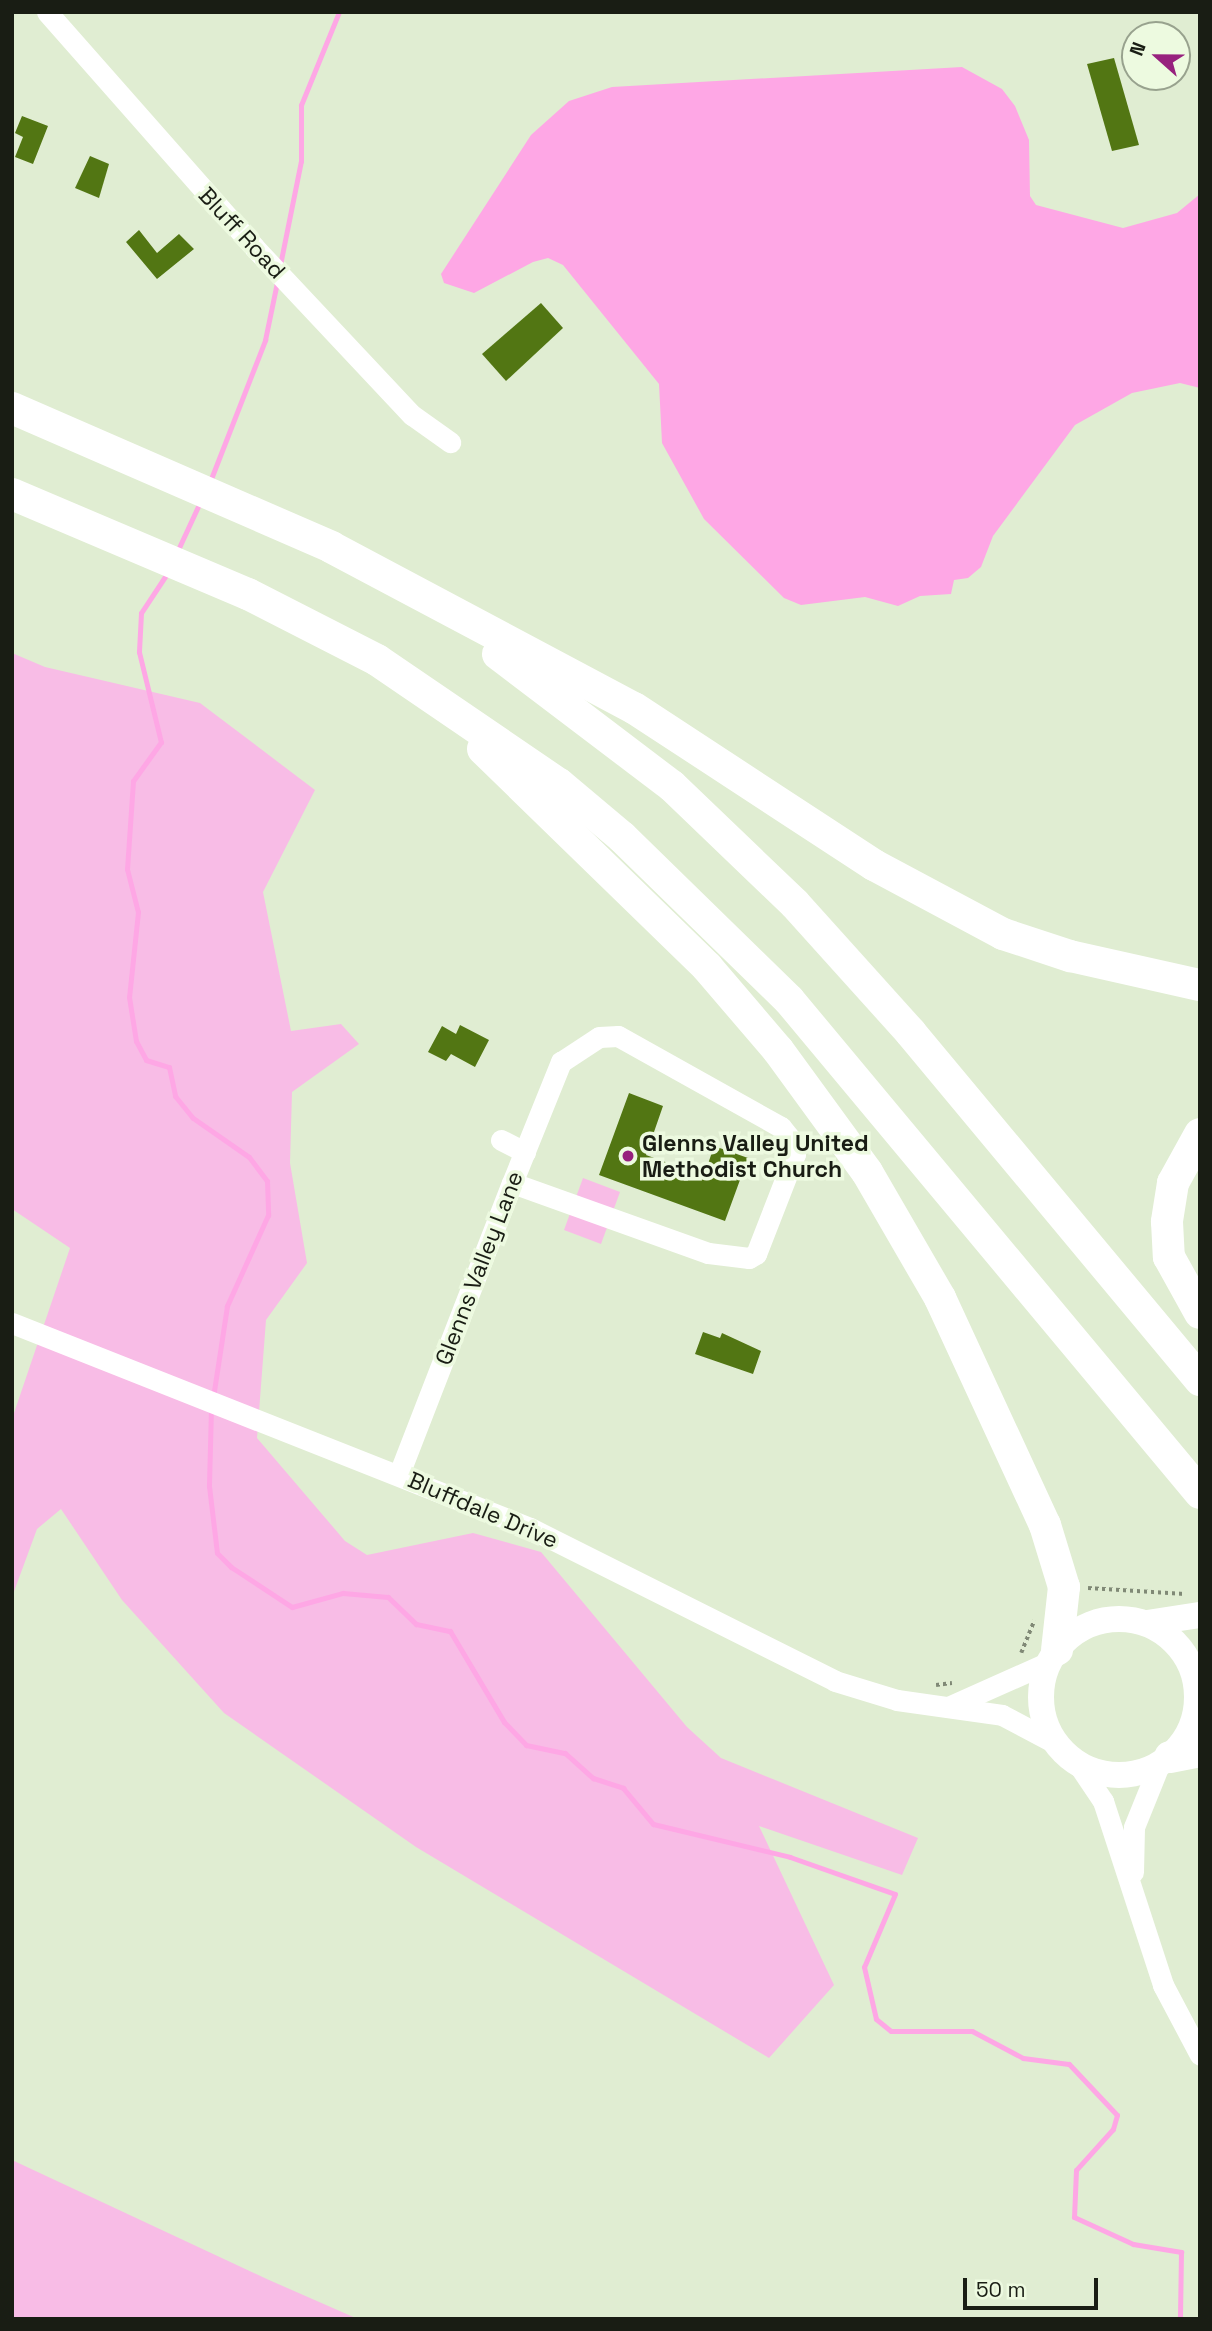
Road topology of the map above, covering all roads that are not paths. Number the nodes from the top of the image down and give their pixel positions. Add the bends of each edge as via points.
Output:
1 (47, 12) edge
2 (12, 408) edge
3 (450, 442) dead end
4 (12, 494) edge
5 (331, 547) junction
6 (419, 687) junction
7 (1200, 985) edge
8 (1200, 1134) edge
9 (500, 1140) dead end
10 (525, 1152) junction
11 (512, 1183) junction
12 (1200, 1312) edge
13 (12, 1323) edge
14 (1200, 1380) edge
15 (399, 1474) junction
16 (1200, 1493) edge
17 (1196, 1603) edge
18 (1147, 1623) junction
19 (1053, 1656) junction
20 (1199, 1696) edge
21 (946, 1707) junction
22 (1057, 1744) junction
23 (1176, 1757) edge
24 (1078, 1764) junction
25 (1133, 1895) junction
26 (1200, 2055) edge

1 - 3 street, Bluff Road via 254,247 412,415
2 - 5 highway via 132,455
4 - 6 highway via 93,524 248,594
5 - 7 highway via 634,708 937,902 1003,934 1070,956
5 - 14 highway via 541,685 672,786 729,838 911,1033
6 - 16 highway via 559,784 736,944 789,1000
6 - 19 highway via 657,913 831,1117 940,1298 1045,1525 1064,1587
8 - 12 highway via 1173,1183 1167,1222 1169,1257
9 - 10 street
10 - 11 street, Glenns Valley Lane
10 - 11 street, Glenns Valley Lane via 561,1062 599,1037 618,1036 787,1133 794,1154 756,1254 741,1259 708,1253
11 - 15 street, Glenns Valley Lane
13 - 15 street, Bluffdale Drive
15 - 21 street, Bluffdale Drive via 601,1562 779,1658 872,1693
17 - 18 main road
18 - 19 main road via 1097,1621
18 - 20 main road via 1184,1652
19 - 21 street
19 - 22 main road via 1041,1704
20 - 23 main road via 1195,1720
21 - 22 street, Bluffdale Drive via 1002,1715
22 - 24 main road
23 - 24 main road via 1119,1776
23 - 25 street via 1134,1827
24 - 25 street via 1103,1801
25 - 26 street via 1163,1985

